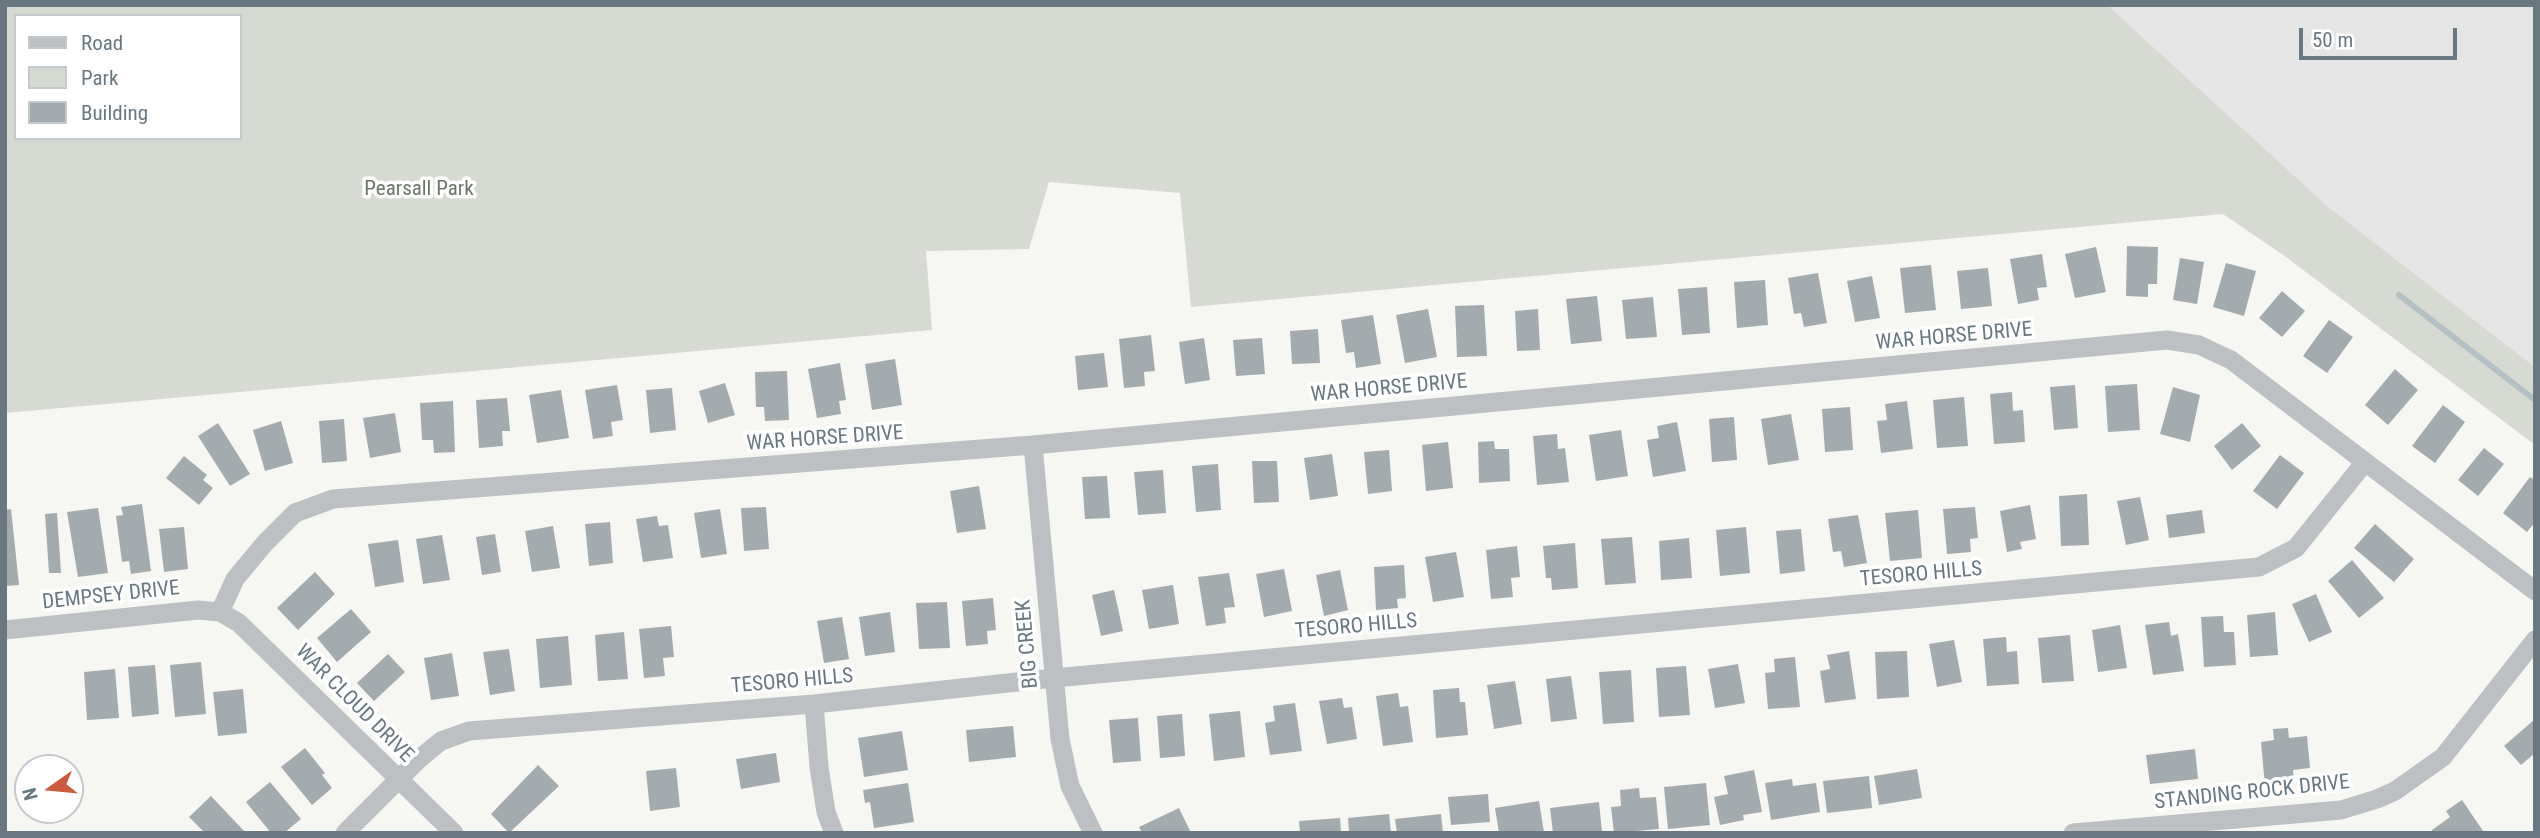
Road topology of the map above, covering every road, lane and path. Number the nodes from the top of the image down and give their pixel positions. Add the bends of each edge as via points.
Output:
1 (1033, 445) junction
2 (2365, 462) junction
3 (2535, 591) edge
4 (220, 612) junction
5 (5, 630) edge
6 (2535, 640) edge
7 (1054, 678) junction
8 (814, 704) junction
9 (398, 780) junction
10 (345, 833) edge
11 (454, 833) edge
12 (834, 833) edge
13 (1093, 833) edge
14 (2073, 833) edge

1 - 2 street, WAR HORSE DRIVE via 2167,340 2199,345 2231,360
1 - 4 street, WAR HORSE DRIVE via 333,499 295,513 265,543 235,579
1 - 7 street, BIG CREEK
2 - 3 street, WAR HORSE DRIVE
2 - 7 street, TESORO HILLS via 2296,548 2259,567
4 - 5 street, DEMPSEY DRIVE via 198,610
4 - 9 street, WAR CLOUD DRIVE via 239,623
6 - 14 street, STANDING ROCK DRIVE via 2443,757 2377,799 2341,810
7 - 8 street, TESORO HILLS
7 - 13 street, BIG CREEK via 1063,762
8 - 9 street, TESORO HILLS via 469,731 441,741
8 - 12 street via 819,767
9 - 10 street, TESORO HILLS
9 - 11 street, WAR CLOUD DRIVE

